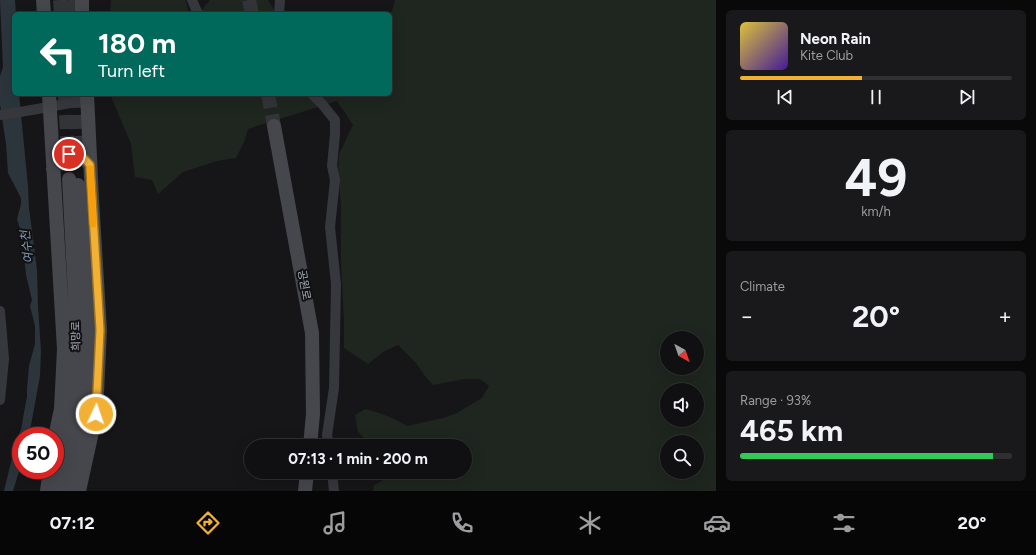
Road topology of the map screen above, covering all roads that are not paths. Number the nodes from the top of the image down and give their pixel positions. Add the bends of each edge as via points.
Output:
1 (43, 0) edge
2 (82, 0) edge
3 (192, 0) edge
4 (280, 0) edge
5 (44, 12) edge
6 (82, 12) edge
7 (197, 12) edge
8 (279, 12) edge
9 (314, 96) edge
10 (87, 97) edge
11 (46, 103) edge
12 (0, 115) edge
13 (274, 126) tunnel mouth
14 (90, 165) junction
15 (53, 170) junction
16 (0, 311) edge
17 (0, 400) edge
18 (57, 427) edge
19 (311, 439) edge
20 (328, 439) edge
21 (49, 479) edge
22 (306, 479) edge
23 (333, 479) edge
24 (47, 491) edge
25 (56, 491) edge
26 (69, 491) edge
27 (79, 491) edge
28 (305, 491) edge
29 (334, 491) edge

1 - 5 main road
2 - 6 main road
3 - 7 street
4 - 8 street
9 - 20 street via 335,120 332,166 335,180 330,227 336,284 334,388
10 - 11 street
10 - 14 main road
11 - 12 street
11 - 15 main road
13 - 19 main road, 공원로 via 312,333 313,414
14 - 15 main road via 77,153 69,154 59,160
14 - 27 main road via 100,330 96,414
15 - 18 main road via 64,349 61,408
16 - 17 street via 4,359
21 - 24 main road
22 - 28 main road
23 - 29 street
25 - 26 main road, 희망로 via 67,451 76,358 73,179 87,315 88,359 85,406

